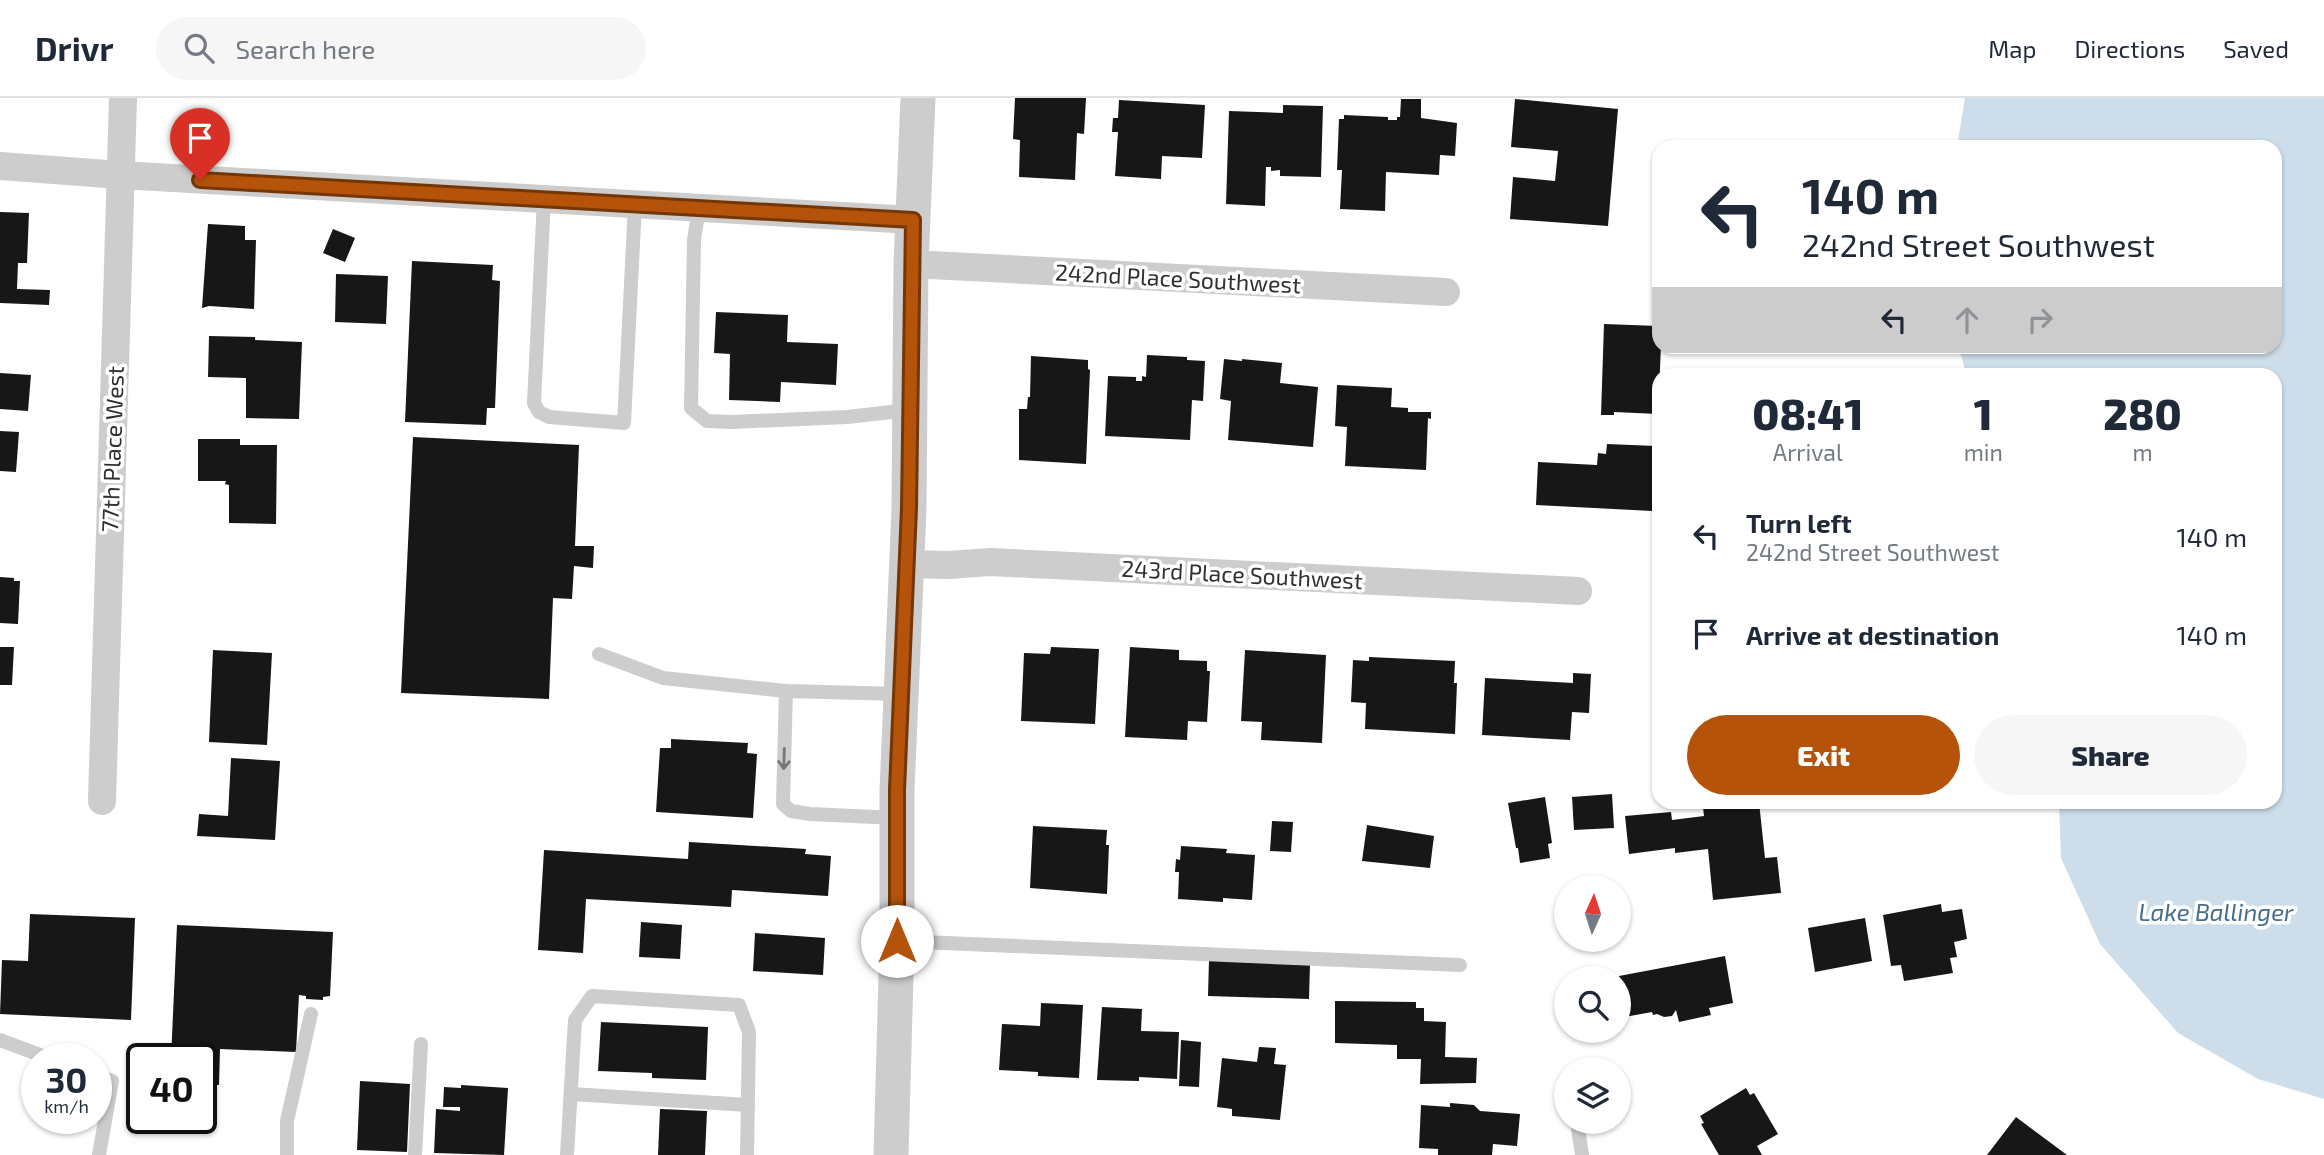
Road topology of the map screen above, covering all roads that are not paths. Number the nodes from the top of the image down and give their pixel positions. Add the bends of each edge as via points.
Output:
1 (122, 98) edge
2 (918, 98) edge
3 (0, 166) edge
4 (120, 175) junction
5 (544, 199) junction
6 (635, 204) junction
7 (699, 208) junction
8 (913, 220) junction
9 (911, 264) junction
10 (1446, 292) dead end
11 (910, 410) junction
12 (907, 564) junction
13 (1577, 591) dead end
14 (599, 654) dead end
15 (786, 691) junction
16 (901, 694) junction
17 (102, 801) dead end
18 (897, 818) junction
19 (897, 941) junction
20 (1460, 965) dead end
21 (311, 1014) dead end
22 (0, 1040) edge
23 (421, 1044) dead end
24 (21, 1048) edge
25 (570, 1094) junction
26 (748, 1105) junction
27 (103, 1134) edge
28 (1579, 1134) edge
29 (99, 1155) edge
30 (287, 1155) edge
31 (415, 1155) edge
32 (567, 1155) edge
33 (747, 1155) edge
34 (891, 1155) edge
35 (1582, 1155) edge

1 - 4 street, 77th Place West
2 - 8 street
3 - 4 street
4 - 5 street
4 - 17 street, 77th Place West
5 - 6 street
5 - 6 lane via 534,403 549,417 624,423
6 - 7 street
7 - 8 street
7 - 11 lane via 694,240 691,408 707,421 733,422 847,418
8 - 9 street
9 - 10 street, 242nd Place Southwest
9 - 11 street
11 - 12 street
12 - 13 street, 243rd Place Southwest via 990,562
12 - 16 street
14 - 15 lane via 663,678
15 - 16 lane
15 -> 18 lane via 783,804 791,811 810,814
16 - 18 street
18 - 19 street
19 - 20 lane
19 - 34 street
21 - 30 lane via 287,1121
22 - 24 lane
23 - 31 lane
25 - 26 lane
25 - 26 lane via 575,1020 592,996 648,999 739,1005 748,1032
25 - 32 lane
26 - 33 lane
27 - 29 lane
28 - 35 lane

